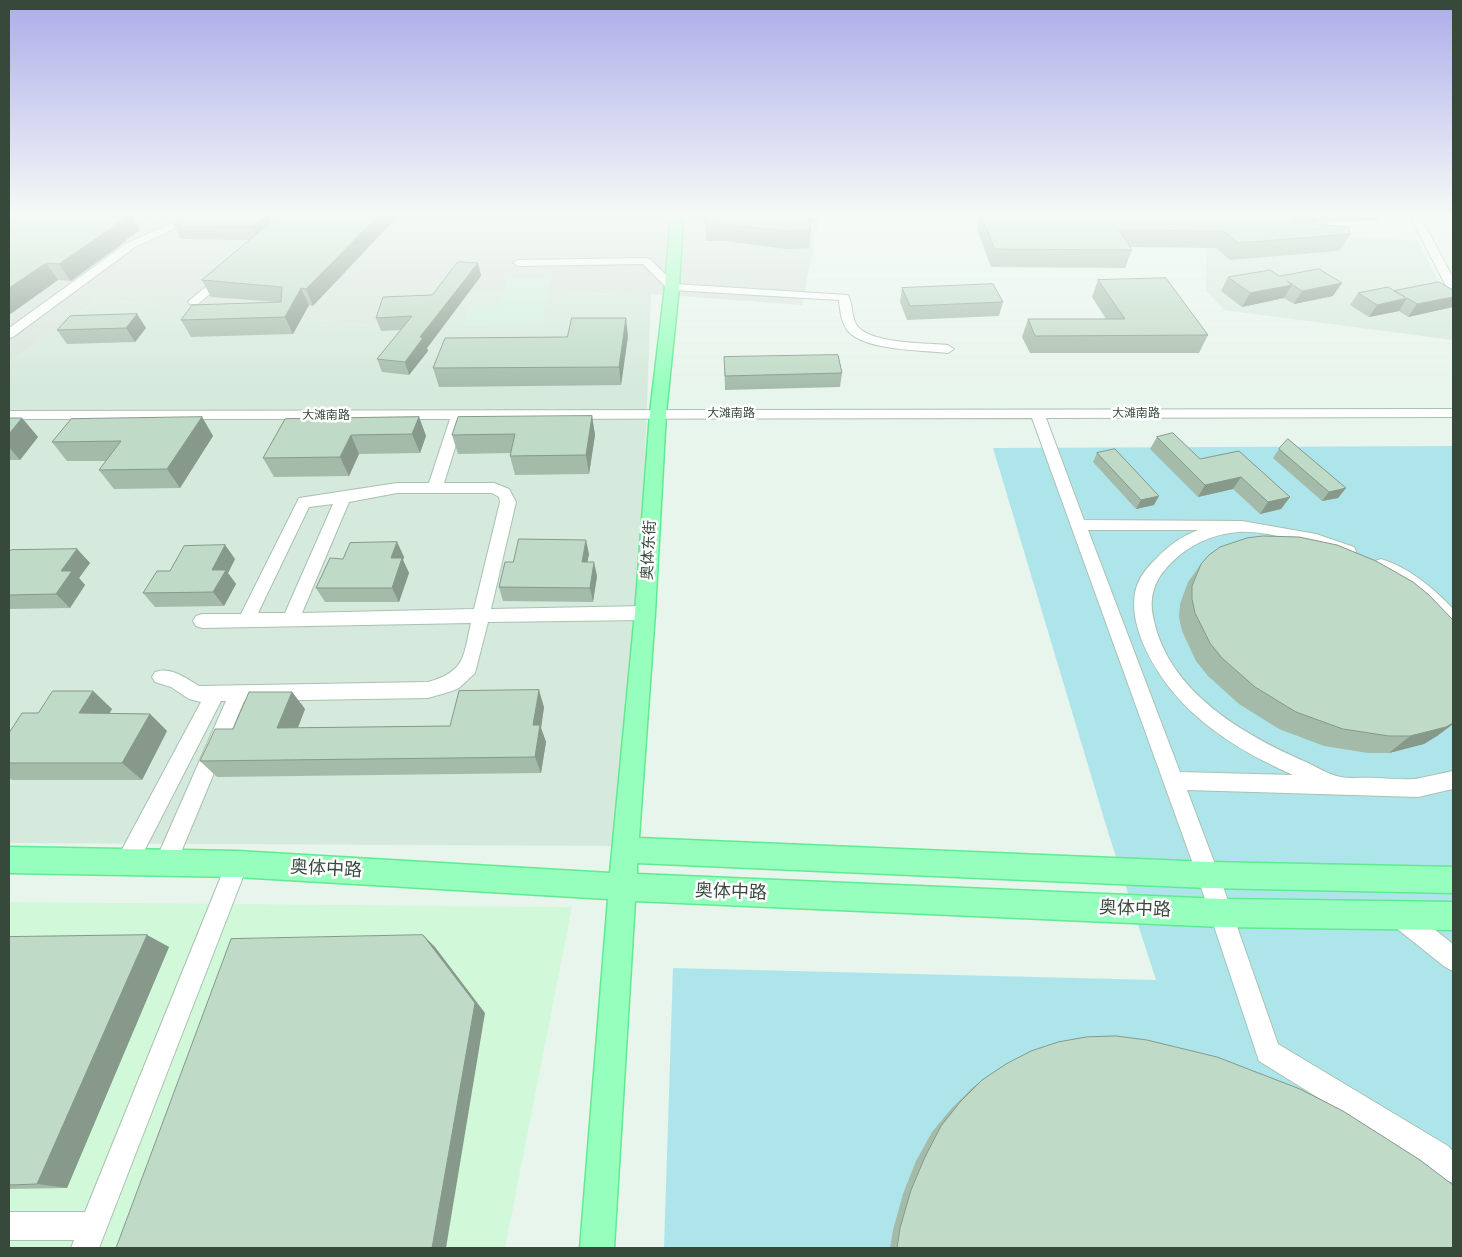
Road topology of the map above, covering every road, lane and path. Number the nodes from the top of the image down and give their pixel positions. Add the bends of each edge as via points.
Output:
1 (92, 273) edge
2 (229, 273) edge
3 (658, 273) edge
4 (673, 273) edge
5 (1445, 273) edge
6 (672, 287) junction
7 (1453, 288) edge
8 (194, 302) dead end
9 (9, 334) edge
10 (948, 349) dead end
11 (658, 412) junction
12 (1037, 413) junction
13 (1453, 413) edge
14 (9, 415) edge
15 (458, 415) junction
16 (435, 488) junction
17 (343, 498) junction
18 (1079, 525) junction
19 (1242, 526) junction
20 (645, 613) junction
21 (482, 616) junction
22 (246, 620) junction
23 (290, 620) junction
24 (1453, 621) edge
25 (202, 622) dead end
26 (1118, 630) junction
27 (1145, 631) junction
28 (161, 677) dead end
29 (215, 694) junction
30 (238, 694) junction
31 (1453, 780) edge
32 (1174, 781) junction
33 (1340, 786) junction
34 (625, 850) junction
35 (9, 860) edge
36 (127, 862) junction
37 (166, 862) junction
38 (238, 864) junction
39 (1208, 875) junction
40 (1453, 880) edge
41 (623, 887) junction
42 (1222, 913) junction
43 (1398, 915) junction
44 (1453, 916) edge
45 (1453, 959) edge
46 (1453, 1169) edge
47 (9, 1226) edge
48 (89, 1237) edge
49 (597, 1248) edge

1 - 9 street
2 - 8 street
3 - 6 street
4 - 6 main road, 奥体东街
5 - 7 street
6 - 10 street via 844,297 846,316 852,329 866,338
6 - 11 main road, 奥体东街
11 - 12 street, 大滩南路
11 - 15 street, 大滩南路
11 - 20 main road, 奥体东街
12 - 13 street, 大滩南路
12 - 18 street
14 - 15 street, 大滩南路
15 - 16 street
16 - 17 street via 397,488
16 - 21 street via 494,488 508,497
17 - 22 street via 304,502
17 - 23 street
18 - 19 street
18 - 26 street
19 - 24 street via 1282,531 1336,546 1373,561 1407,579
19 - 27 street via 1201,535 1174,550 1154,569 1142,594
20 - 21 street
20 - 34 main road, 奥体东街
21 - 23 street
21 - 30 street via 469,668 452,683 440,688
22 - 23 street
22 - 25 street
26 - 27 street
26 - 32 street
27 - 33 street via 1161,662 1209,717 1264,753
28 - 29 street via 176,681 196,694
29 - 30 street
29 - 36 street
30 - 37 street
31 - 33 street via 1418,788
32 - 33 street
32 - 39 street
34 - 39 main road
34 - 41 main road, 奥体东街
35 - 36 main road, 奥体中路
36 - 37 main road, 奥体中路
37 - 38 main road, 奥体中路
38 - 41 main road, 奥体中路
38 - 48 street
39 - 40 main road
39 - 42 street
41 - 42 main road, 奥体中路
41 - 49 main road, 奥体东街
42 - 43 main road, 奥体中路
42 - 46 street via 1268,1052 1438,1156
43 - 44 main road, 奥体中路
43 - 45 street
47 - 48 street

